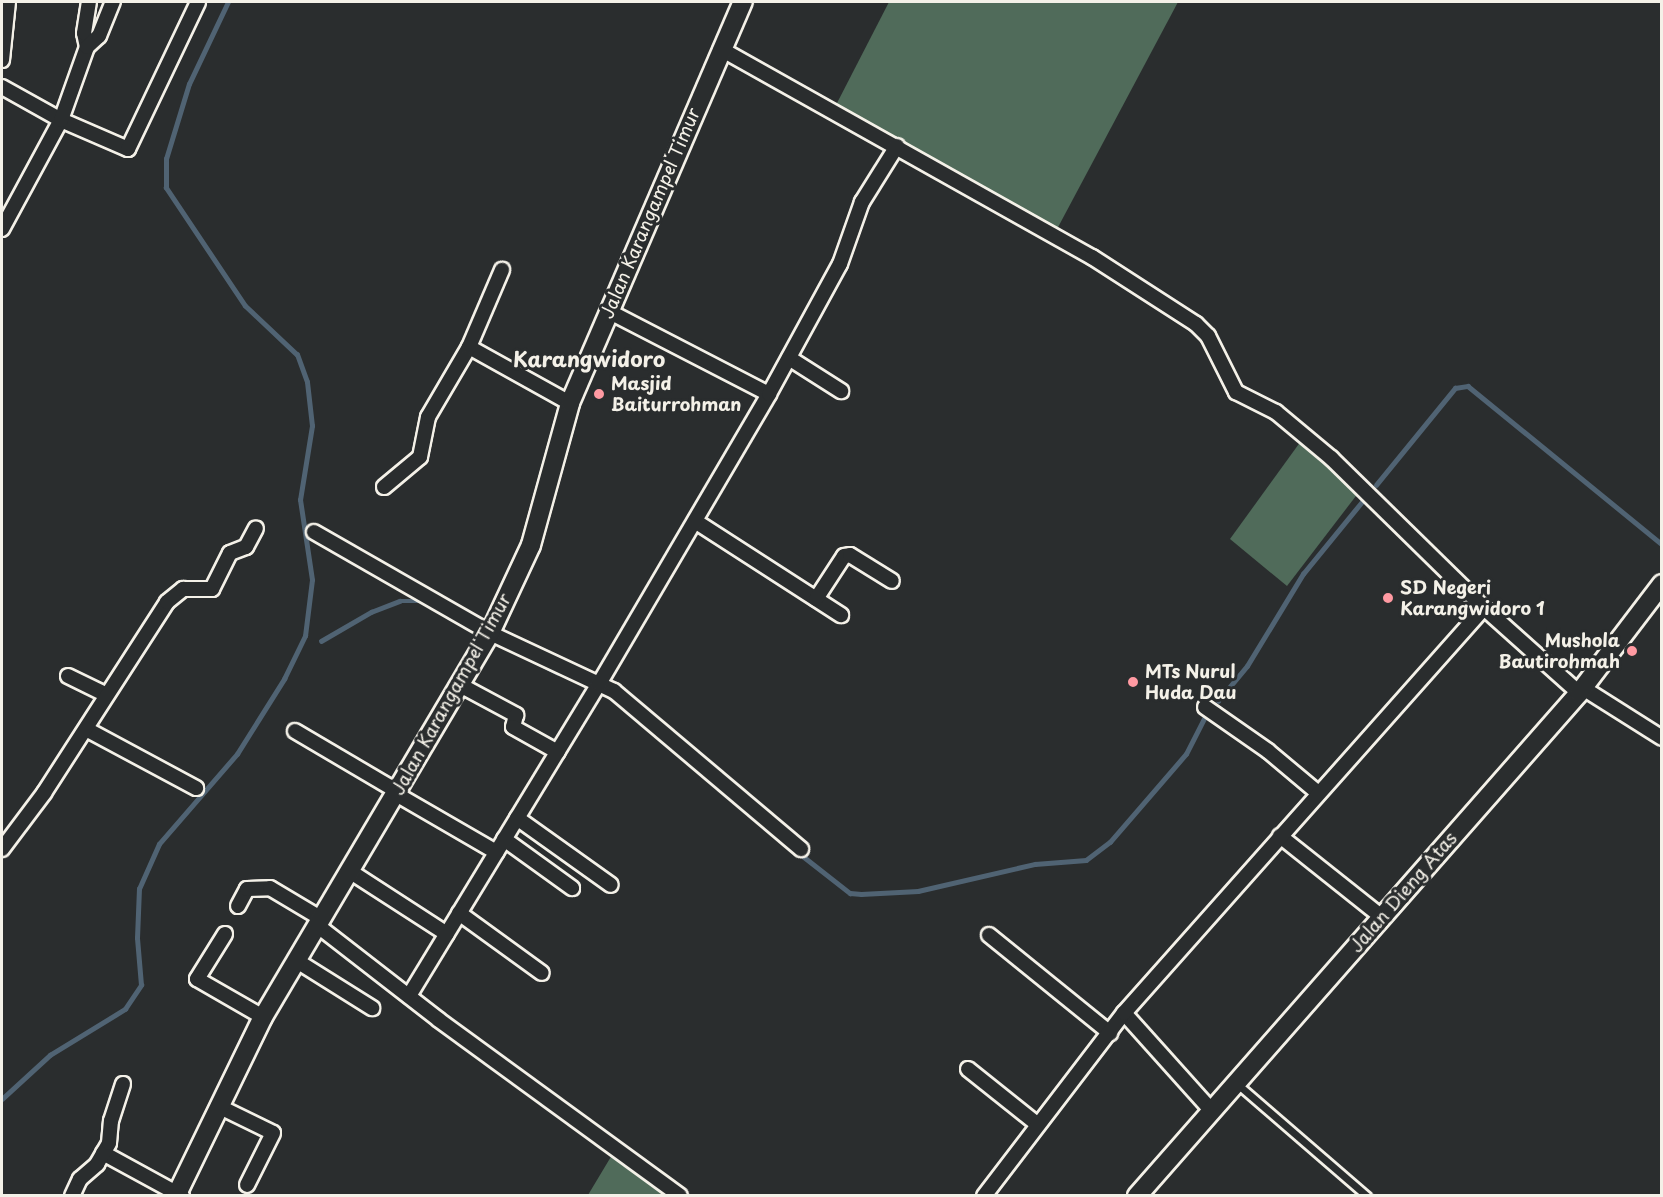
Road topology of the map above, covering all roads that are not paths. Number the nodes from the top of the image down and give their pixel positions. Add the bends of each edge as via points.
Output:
1 (8, 2) edge
2 (89, 2) edge
3 (113, 2) edge
4 (198, 2) edge
5 (742, 2) edge
6 (87, 47) junction
7 (721, 49) junction
8 (2, 60) edge
9 (2, 87) edge
10 (61, 120) junction
11 (897, 146) junction
12 (2, 229) edge
13 (502, 270) dead end
14 (610, 312) junction
15 (469, 347) junction
16 (789, 358) junction
17 (841, 392) dead end
18 (768, 394) junction
19 (570, 403) junction
20 (384, 487) dead end
21 (695, 521) junction
22 (256, 528) dead end
23 (314, 532) dead end
24 (892, 581) dead end
25 (1662, 584) edge
26 (816, 598) junction
27 (1484, 608) junction
28 (841, 615) dead end
29 (490, 633) junction
30 (68, 676) dead end
31 (599, 684) junction
32 (460, 685) junction
33 (1581, 690) junction
34 (107, 695) junction
35 (1205, 707) dead end
36 (86, 729) junction
37 (295, 731) dead end
38 (1662, 738) edge
39 (558, 752) junction
40 (196, 788) dead end
41 (1317, 792) junction
42 (396, 793) junction
43 (517, 818) junction
44 (1280, 836) junction
45 (504, 839) junction
46 (2, 849) edge
47 (801, 849) dead end
48 (496, 852) junction
49 (351, 872) junction
50 (611, 885) dead end
51 (572, 888) dead end
52 (238, 906) dead end
53 (459, 913) junction
54 (1382, 917) junction
55 (320, 923) junction
56 (225, 933) dead end
57 (447, 934) junction
58 (989, 935) dead end
59 (297, 961) junction
60 (542, 974) dead end
61 (409, 996) junction
62 (372, 1008) dead end
63 (1124, 1013) junction
64 (263, 1017) junction
65 (1110, 1033) junction
66 (968, 1069) dead end
67 (1234, 1082) junction
68 (123, 1084) dead end
69 (218, 1106) junction
70 (1210, 1108) junction
71 (1037, 1124) junction
72 (103, 1153) junction
73 (247, 1185) dead end
74 (178, 1195) edge
75 (72, 1196) edge
76 (680, 1196) edge
77 (984, 1196) edge
78 (1137, 1196) edge
79 (1367, 1196) edge

1 - 8 street
2 - 6 street via 84,33
3 - 6 street via 99,36
4 - 10 street via 133,146 123,150
5 - 7 street, Jalan Karangampel Timur
6 - 10 street
7 - 11 street
7 - 14 street, Jalan Karangampel Timur
9 - 10 street
10 - 12 street
11 - 16 street via 862,202 840,264
11 - 27 street via 1092,257 1202,329 1236,392 1291,422
13 - 15 street
14 - 18 street
14 - 19 street, Jalan Karangampel Timur
15 - 19 street
15 - 20 street via 428,417 420,457
16 - 17 street
16 - 18 street
18 - 21 street
19 - 29 street, Jalan Karangampel Timur via 531,545
21 - 26 street
21 - 31 street
22 - 34 street via 246,547 230,554 212,589 183,589 172,596
23 - 29 street
24 - 26 street via 850,555 844,556
25 - 33 street, Jalan Dieng Atas
26 - 28 street
27 - 33 street
27 - 41 street
29 - 31 street
29 - 32 street, Jalan Karangampel Timur
30 - 34 street
31 - 39 street
31 - 47 street via 663,729
32 - 39 street via 516,715 513,727
32 - 42 street, Jalan Karangampel Timur
33 - 38 street
33 - 54 street, Jalan Dieng Atas
34 - 36 street
35 - 41 street via 1268,751
36 - 40 street
36 - 46 street
37 - 42 street
39 - 43 street
41 - 44 street
42 - 48 street
42 - 49 street, Jalan Karangampel Timur
43 - 45 street
43 - 50 street
44 - 54 street
44 - 63 street
45 - 48 street
45 - 51 street
48 - 53 street
49 - 55 street, Jalan Karangampel Timur
49 - 57 street
52 - 55 street via 247,890 270,888
53 - 57 street
53 - 60 street
54 - 67 street, Jalan Dieng Atas
55 - 59 street, Jalan Karangampel Timur
55 - 61 street
56 - 64 street via 197,980
57 - 61 street
58 - 65 street
59 - 62 street
59 - 64 street, Jalan Karangampel Timur
61 - 76 street
63 - 65 street
63 - 70 street
64 - 69 street, Jalan Karangampel Timur
65 - 71 street
66 - 71 street
67 - 70 street, Jalan Dieng Atas
67 - 79 lane
68 - 72 street via 111,1121 111,1137
69 - 73 street via 273,1133
69 - 74 street, Jalan Karangampel Timur
70 - 78 street, Jalan Dieng Atas
71 - 77 street
72 - 74 street
72 - 75 street via 80,1179

